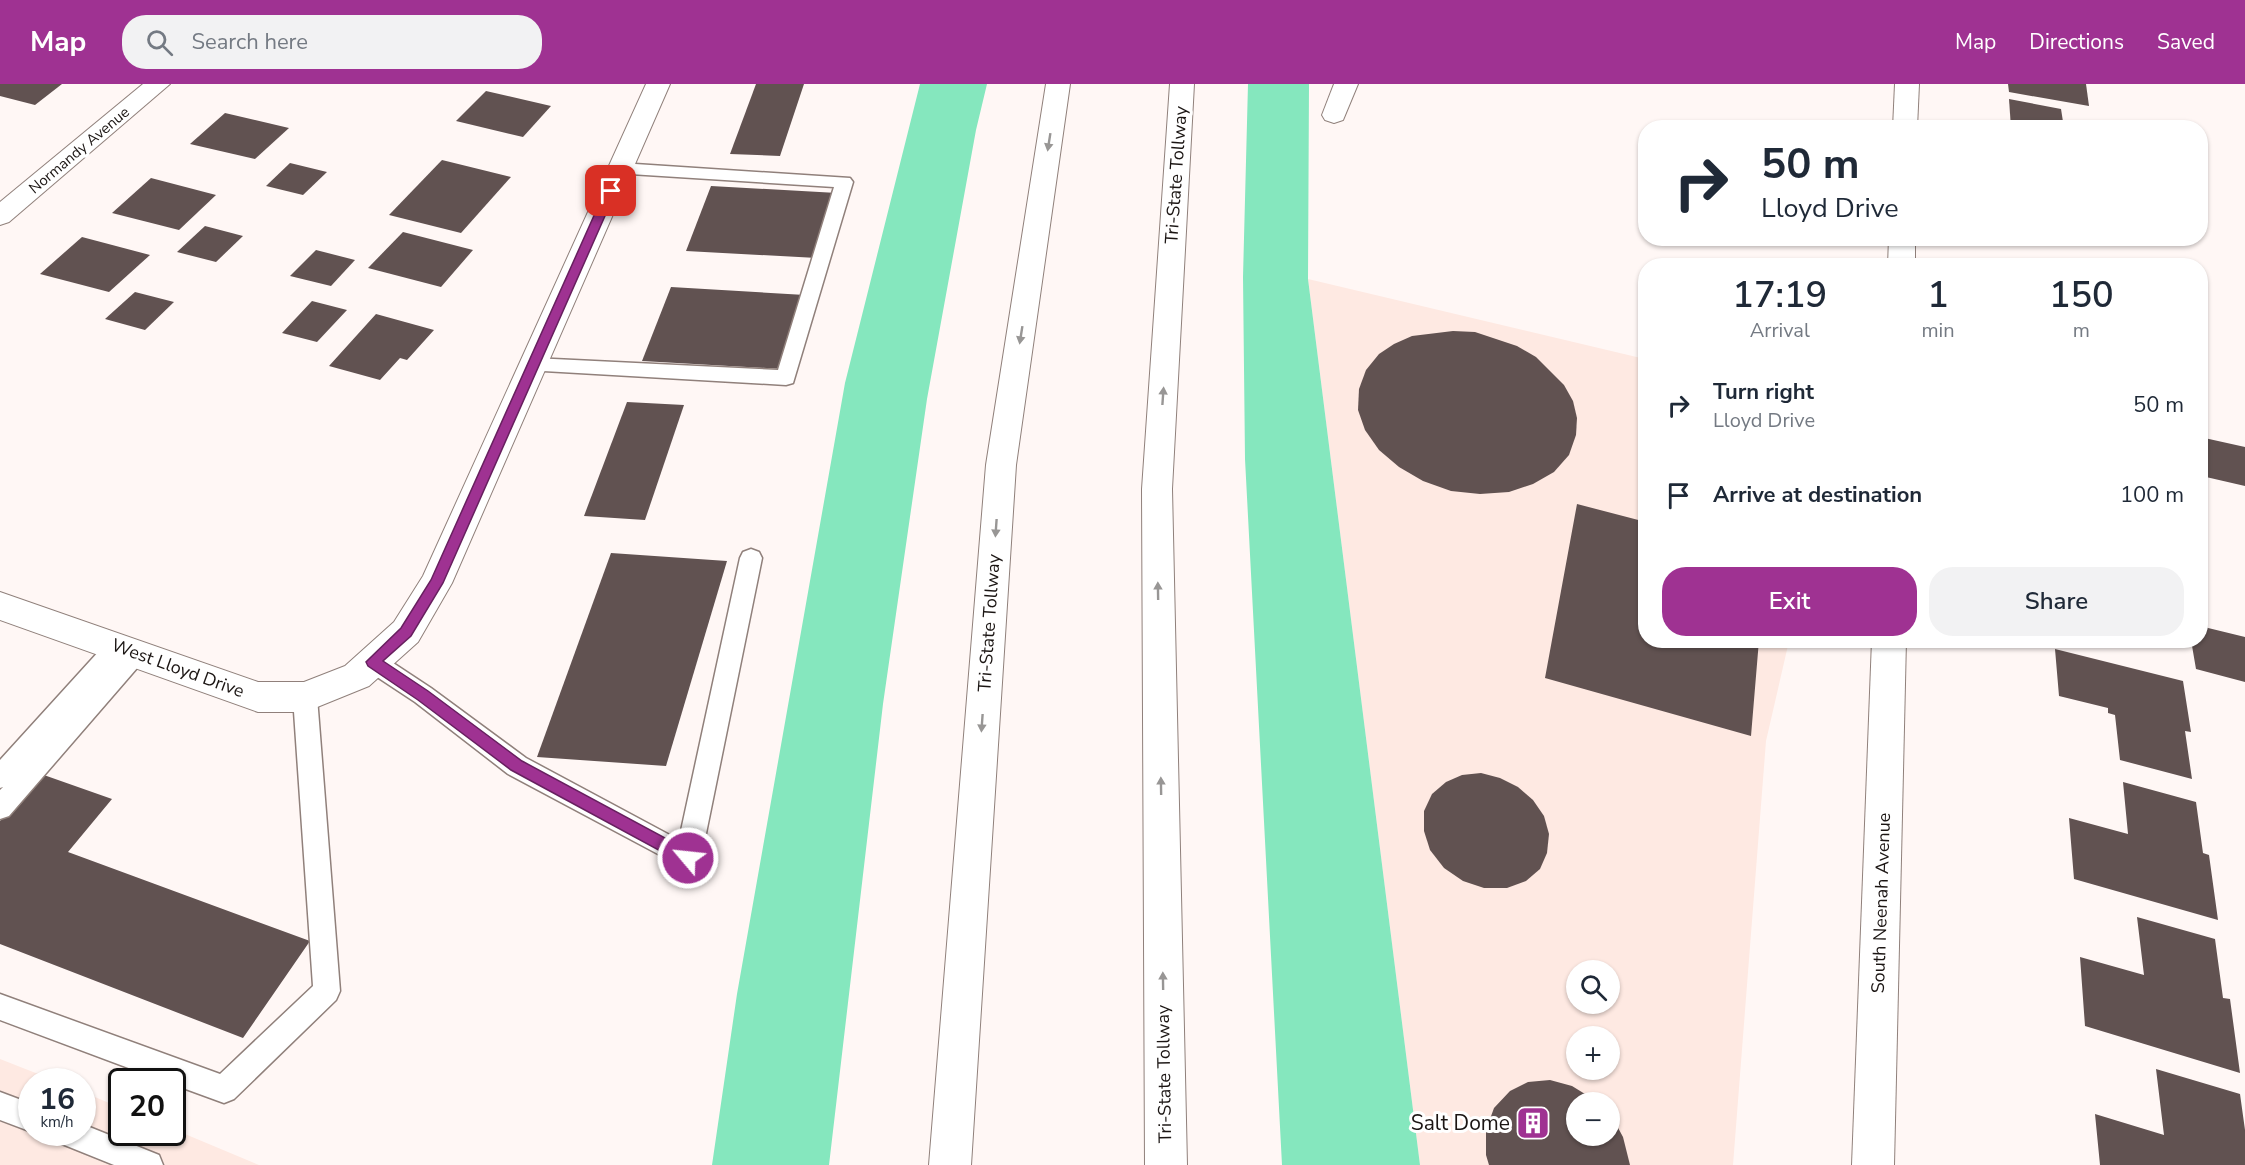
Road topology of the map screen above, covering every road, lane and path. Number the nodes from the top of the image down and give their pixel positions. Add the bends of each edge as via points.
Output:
1 (158, 84) edge
2 (658, 84) edge
3 (1058, 84) edge
4 (1182, 84) edge
5 (1346, 84) edge
6 (1906, 84) edge
7 (1334, 115) dead end
8 (1905, 120) edge
9 (620, 169) junction
10 (0, 216) edge
11 (533, 365) junction
12 (751, 558) dead end
13 (0, 606) edge
14 (1890, 648) edge
15 (127, 650) junction
16 (365, 669) junction
17 (305, 698) junction
18 (0, 777) edge
19 (0, 808) edge
20 (0, 1007) edge
21 (0, 1106) edge
22 (18, 1113) edge
23 (96, 1143) edge
24 (149, 1165) edge
25 (950, 1165) edge
26 (1166, 1165) edge
27 (1873, 1165) edge

1 - 10 main road, Normandy Avenue
2 - 9 main road, West Lloyd Drive
3 -> 25 main road, Tri-State Tollway via 1001,465
26 -> 4 main road, Tri-State Tollway via 1157,489
5 - 7 main road
6 - 8 main road
9 - 11 main road, West Lloyd Drive
9 - 11 lane via 844,182 786,378
11 - 16 main road, West Lloyd Drive via 436,583 406,632
12 - 16 lane via 688,858 517,766 423,695
13 - 15 main road, West Lloyd Drive
14 - 27 main road, South Neenah Avenue
15 - 17 main road, West Lloyd Drive via 258,697
15 - 18 lane
15 - 19 lane
16 - 17 main road, West Lloyd Drive
17 - 20 lane via 327,991 224,1089
21 - 22 lane
23 - 24 lane

